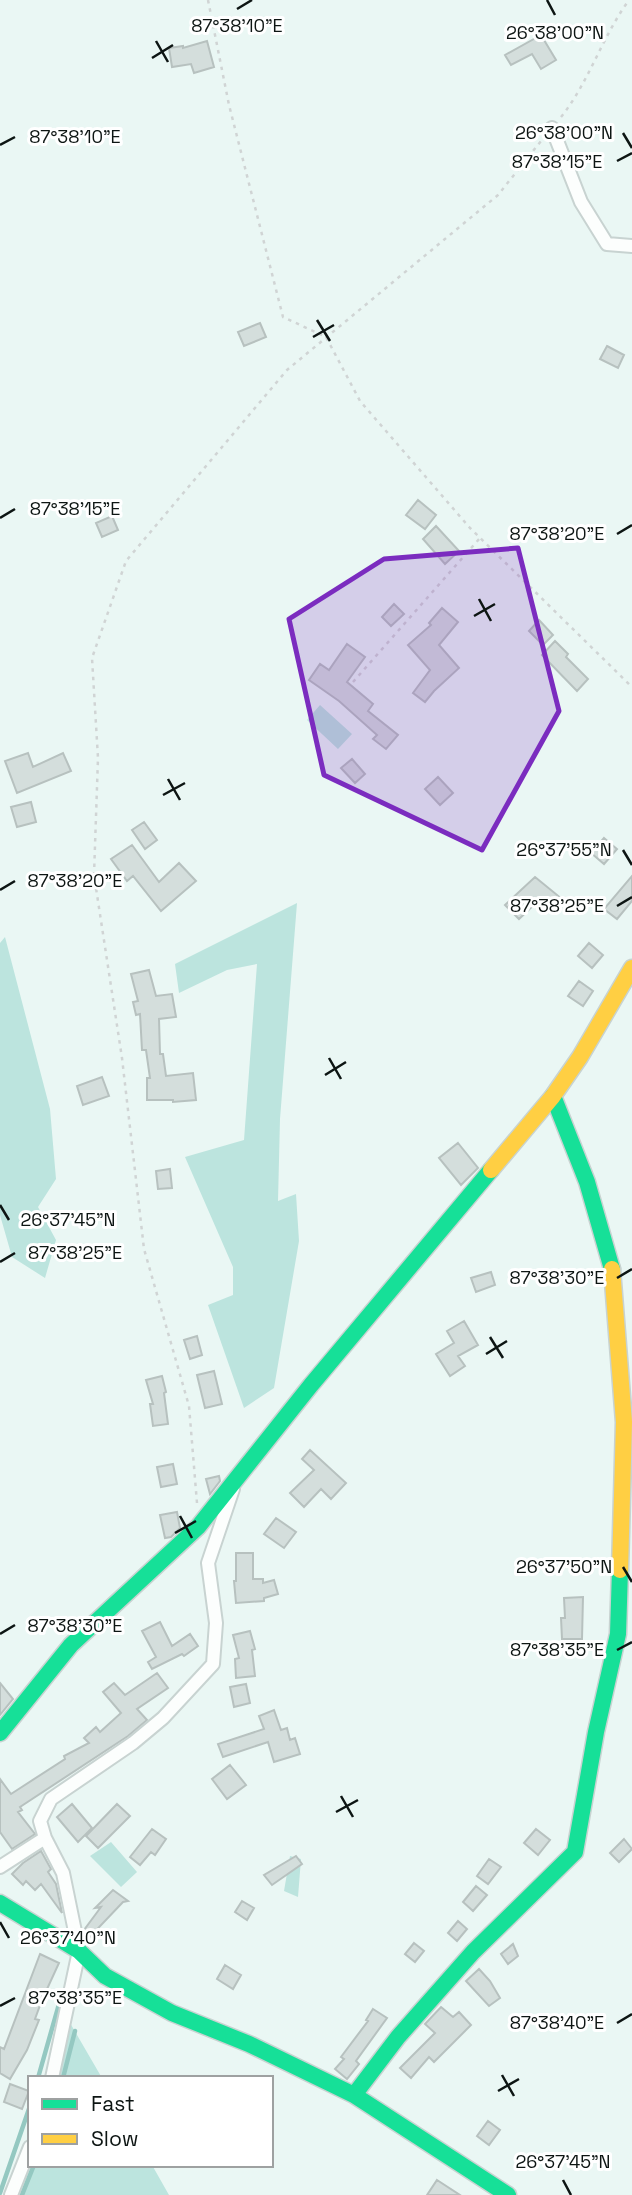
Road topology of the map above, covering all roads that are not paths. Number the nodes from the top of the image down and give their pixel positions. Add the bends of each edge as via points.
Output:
1 (552, 128) road end
2 (632, 246) edge
3 (632, 968) edge
4 (553, 1096) junction
5 (236, 1480) junction
6 (0, 1733) edge
7 (45, 1838) junction
8 (0, 1867) edge
9 (0, 1903) edge
10 (79, 1951) junction
11 (52, 2076) edge
12 (354, 2095) junction
13 (28, 2152) edge
14 (11, 2195) edge
15 (508, 2195) edge

1 - 2 street via 581,202 607,244
3 - 4 street
4 - 5 street
4 - 12 street via 587,1182 612,1269 624,1422 618,1634 575,1852 473,1952
5 - 6 street via 198,1527 71,1645
5 - 7 street via 208,1563 216,1623 213,1664 133,1743 51,1799 40,1821
7 - 8 street
7 - 10 street via 63,1872
9 - 10 street
10 - 11 street
10 - 12 street via 105,1976 172,2013
12 - 15 street
13 - 14 street

